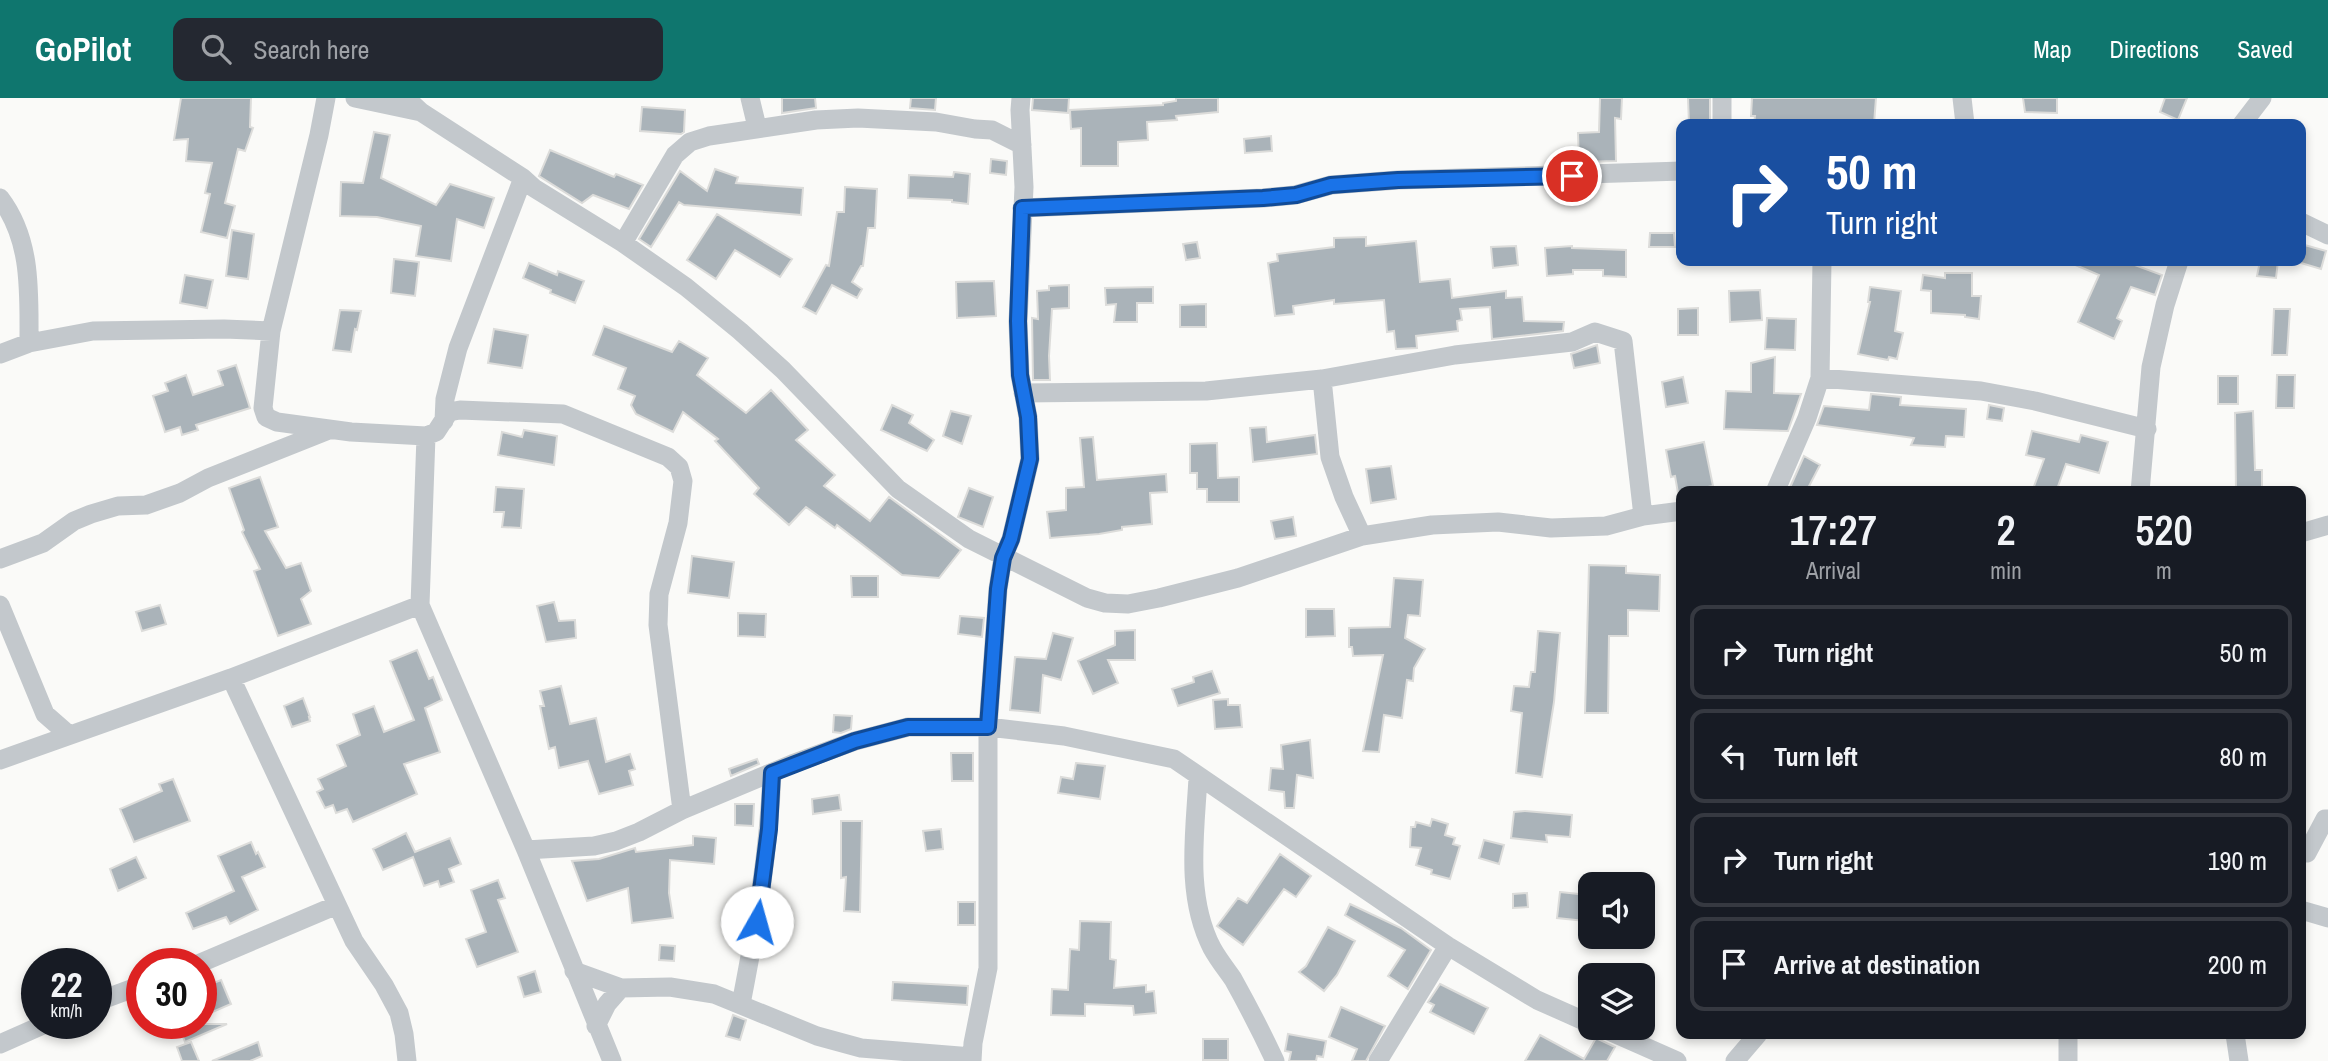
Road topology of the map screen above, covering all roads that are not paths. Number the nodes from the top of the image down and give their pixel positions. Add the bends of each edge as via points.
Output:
1 (326, 98) edge
2 (355, 98) edge
3 (406, 98) edge
4 (750, 98) edge
5 (1722, 98) edge
6 (1962, 98) edge
7 (2262, 98) edge
8 (1020, 104) edge
9 (421, 112) junction
10 (1722, 119) edge
11 (1964, 119) edge
12 (2246, 119) edge
13 (757, 127) junction
14 (992, 130) junction
15 (1022, 145) junction
16 (1676, 171) edge
17 (523, 178) junction
18 (0, 198) edge
19 (1022, 208) junction
20 (2306, 224) edge
21 (2328, 235) edge
22 (624, 243) junction
23 (1822, 266) edge
24 (2177, 266) edge
25 (271, 331) junction
26 (29, 343) junction
27 (0, 354) edge
28 (1820, 378) junction
29 (1322, 379) junction
30 (1023, 393) junction
31 (443, 421) junction
32 (330, 429) junction
33 (2147, 429) junction
34 (426, 436) junction
35 (1778, 486) edge
36 (2141, 486) edge
37 (1676, 512) edge
38 (1643, 516) junction
39 (2328, 525) edge
40 (2306, 532) edge
41 (1362, 536) junction
42 (1003, 558) junction
43 (0, 559) edge
44 (0, 605) edge
45 (420, 605) junction
46 (231, 678) junction
47 (44, 713) junction
48 (988, 727) junction
49 (69, 735) junction
50 (37, 747) junction
51 (0, 760) edge
52 (772, 773) junction
53 (1198, 778) junction
54 (682, 810) junction
55 (2328, 818) edge
56 (526, 850) junction
57 (2306, 853) edge
58 (337, 905) junction
59 (2306, 912) edge
60 (2328, 918) edge
61 (1448, 946) junction
62 (217, 956) edge
63 (574, 971) junction
64 (621, 988) junction
65 (741, 1004) junction
66 (1578, 1018) edge
67 (596, 1026) junction
68 (21, 1035) edge
69 (1754, 1039) edge
70 (2068, 1039) edge
71 (2236, 1039) edge
72 (1629, 1040) edge
73 (0, 1044) edge
74 (972, 1059) edge
75 (407, 1061) edge
76 (612, 1061) edge
77 (1275, 1061) edge
78 (1378, 1061) edge
79 (1677, 1061) edge
80 (1735, 1061) edge
81 (2068, 1061) edge
82 (2239, 1061) edge

1 - 25 street
2 - 9 street
3 - 9 street
4 - 13 street
5 - 10 street
6 - 11 street
7 - 12 street
8 - 14 street
8 - 15 street
9 - 17 street
13 - 14 street via 858,118
13 - 22 street via 690,142 675,155
14 - 15 street
15 - 19 street
16 - 19 street via 1398,180 1331,185 1263,198
17 - 22 street
17 - 31 street via 458,348
18 - 26 street via 24,245
19 - 30 street via 1018,321
20 - 21 street
22 - 42 street via 686,287 783,370 898,489
23 - 28 street
24 - 33 street via 2151,367
25 - 26 street via 93,331
25 - 32 street via 263,408 266,417
26 - 27 street
28 - 33 street via 1981,391
28 - 35 street
29 - 30 street via 1206,391
29 - 38 street via 1455,355 1572,342 1595,332 1623,341
29 - 41 street via 1330,457
30 - 42 street via 1030,459
31 - 34 street via 436,432
31 - 54 street via 449,412 460,410 563,414 668,457 679,467 678,523 659,594 658,625
32 - 34 street
32 - 43 street via 180,493 146,505 118,506 91,514 43,543
33 - 36 street
34 - 45 street
37 - 38 street
38 - 41 street via 1606,526 1551,528 1468,522
39 - 40 street
41 - 42 street via 1238,578 1128,604 1087,598
42 - 48 street
44 - 47 street
45 - 46 street
45 - 56 street
46 - 49 street
46 - 58 street
47 - 49 street
47 - 50 street
48 - 52 street via 908,727 855,741
48 - 53 street via 1064,736 1174,759
48 - 74 street via 988,968
49 - 50 street
50 - 51 street
52 - 54 street
52 - 65 street via 757,922
53 - 61 street
53 - 77 street via 1194,851 1201,921
54 - 56 street via 616,841
55 - 57 street
56 - 63 street
58 - 62 street
58 - 75 street via 399,1013
59 - 60 street
61 - 66 street
61 - 78 street
63 - 64 street
63 - 67 street
64 - 65 street via 670,987
64 - 67 street
65 - 74 street via 817,1036 861,1048
67 - 76 street
68 - 73 street
69 - 80 street
70 - 81 street
71 - 82 street
72 - 79 street

